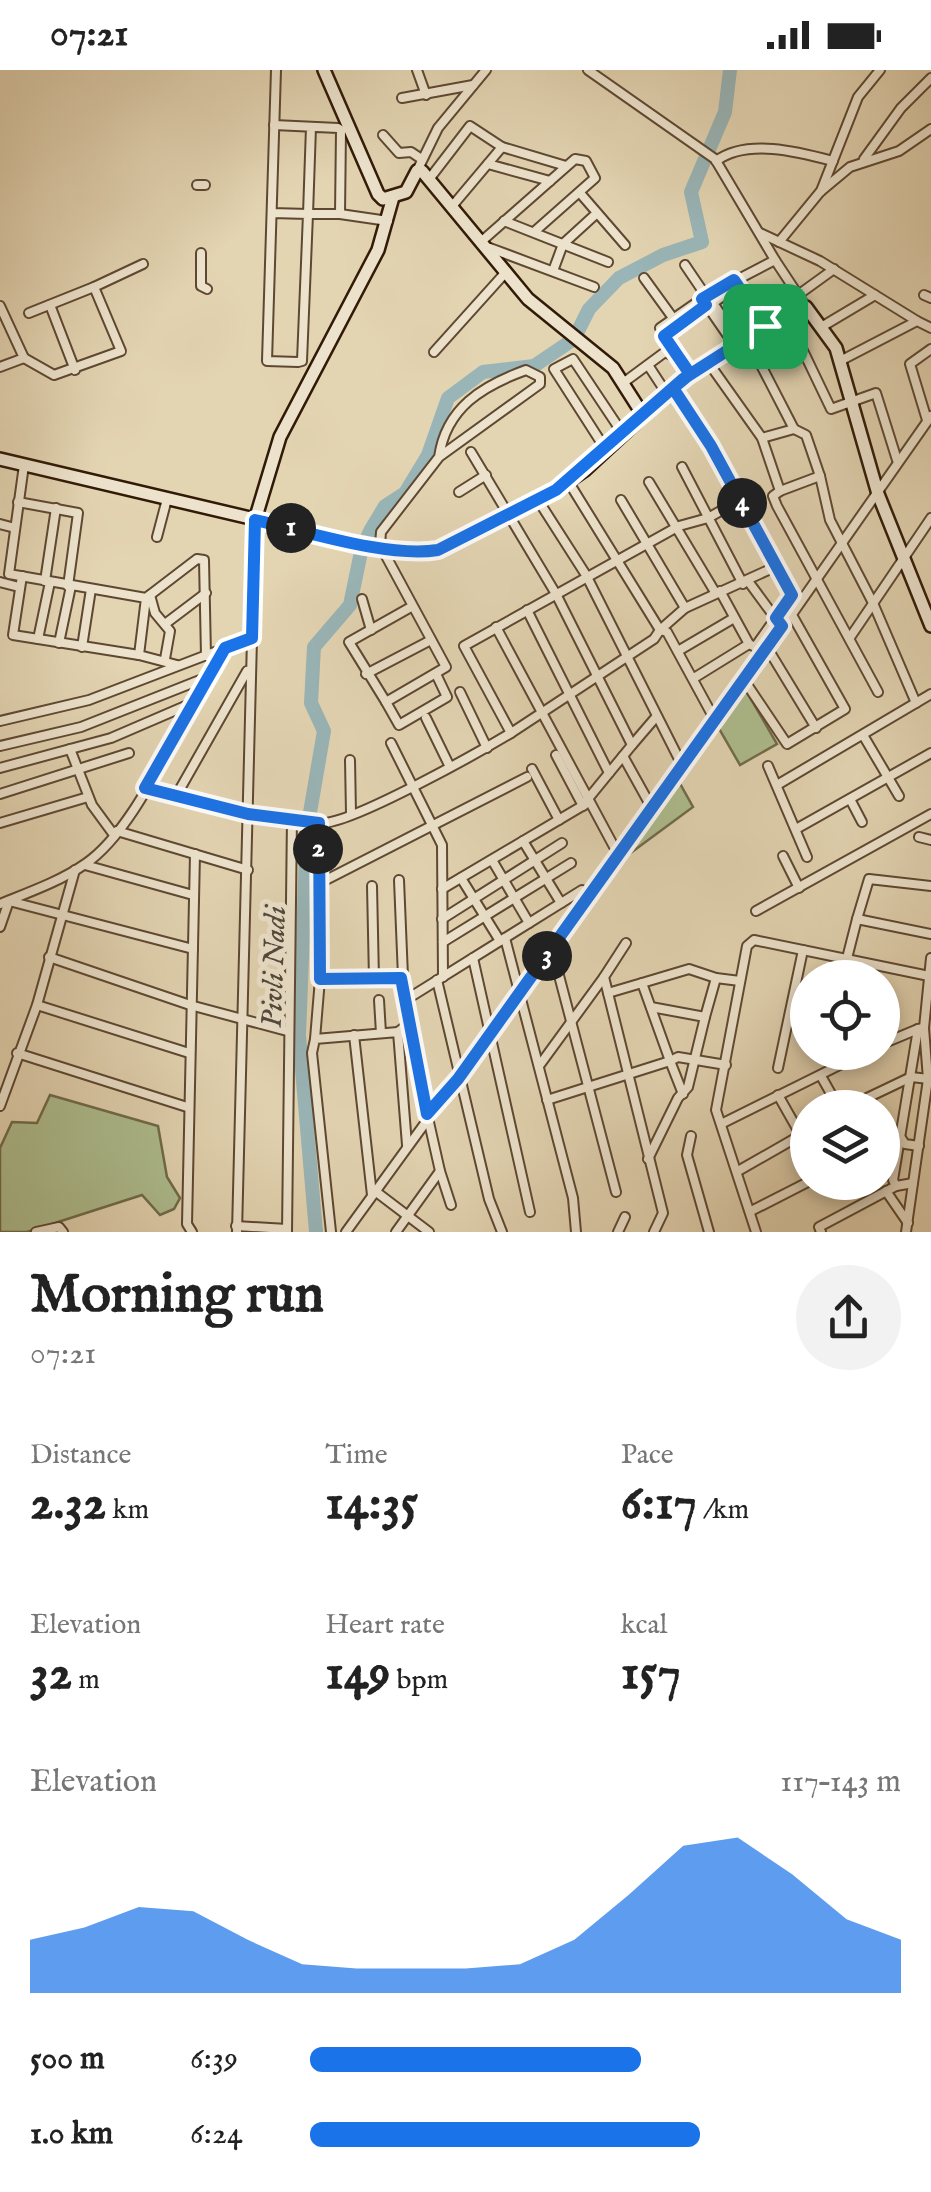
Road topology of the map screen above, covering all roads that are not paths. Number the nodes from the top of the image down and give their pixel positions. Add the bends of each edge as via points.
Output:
1 (276, 70) edge
2 (324, 70) edge
3 (416, 70) edge
4 (486, 70) edge
5 (588, 70) edge
6 (880, 70) edge
7 (931, 78) edge
8 (473, 85) junction
9 (426, 95) junction
10 (402, 98) dead end
11 (274, 125) junction
12 (311, 127) junction
13 (931, 131) edge
14 (383, 135) dead end
15 (502, 147) junction
16 (420, 158) junction
17 (716, 160) junction
18 (863, 160) junction
19 (833, 161) junction
20 (488, 164) junction
21 (566, 166) junction
22 (417, 172) junction
23 (430, 178) junction
24 (550, 181) junction
25 (820, 192) junction
26 (580, 193) junction
27 (393, 198) junction
28 (454, 204) junction
29 (272, 213) junction
30 (308, 214) junction
31 (340, 214) junction
32 (598, 214) junction
33 (388, 221) junction
34 (504, 222) junction
35 (757, 231) junction
36 (534, 232) junction
37 (779, 242) junction
38 (487, 244) junction
39 (563, 244) junction
40 (626, 245) dead end
41 (201, 253) dead end
42 (775, 260) junction
43 (608, 262) dead end
44 (143, 264) dead end
45 (685, 265) dead end
46 (834, 269) junction
47 (553, 271) junction
48 (506, 272) junction
49 (644, 278) dead end
50 (736, 283) junction
51 (94, 287) junction
52 (594, 287) dead end
53 (208, 289) dead end
54 (798, 295) junction
55 (875, 295) junction
56 (705, 300) junction
57 (0, 306) edge
58 (50, 306) junction
59 (806, 307) junction
60 (785, 313) junction
61 (29, 314) dead end
62 (673, 318) junction
63 (917, 321) junction
64 (765, 326) junction
65 (823, 326) junction
66 (660, 328) dead end
67 (931, 328) edge
68 (740, 342) junction
69 (931, 349) edge
70 (434, 352) dead end
71 (24, 358) junction
72 (840, 361) junction
73 (708, 362) junction
74 (648, 365) junction
75 (0, 367) edge
76 (75, 370) junction
77 (689, 376) junction
78 (623, 383) junction
79 (670, 391) junction
80 (851, 400) junction
81 (644, 414) junction
82 (929, 418) edge
83 (794, 429) junction
84 (623, 434) junction
85 (762, 438) junction
86 (606, 450) junction
87 (470, 452) dead end
88 (439, 457) junction
89 (0, 460) edge
90 (897, 460) junction
91 (24, 465) junction
92 (682, 467) dead end
93 (486, 475) junction
94 (820, 476) junction
95 (568, 481) junction
96 (649, 482) dead end
97 (780, 491) junction
98 (459, 492) dead end
99 (878, 494) junction
100 (167, 499) junction
101 (538, 500) junction
102 (621, 500) dead end
103 (740, 500) junction
104 (18, 502) junction
105 (56, 508) junction
106 (510, 512) junction
107 (708, 518) junction
108 (931, 518) edge
109 (255, 520) junction
110 (0, 524) edge
111 (680, 526) junction
112 (15, 528) junction
113 (158, 538) dead end
114 (368, 544) junction
115 (649, 544) junction
116 (842, 544) junction
117 (0, 553) edge
118 (10, 556) junction
119 (618, 560) junction
120 (902, 562) junction
121 (775, 567) junction
122 (586, 575) junction
123 (22, 576) junction
124 (816, 580) junction
125 (48, 581) junction
126 (0, 582) edge
127 (745, 583) junction
128 (70, 586) junction
129 (19, 587) junction
130 (91, 589) junction
131 (717, 591) junction
132 (206, 593) junction
133 (556, 594) junction
134 (148, 597) junction
135 (362, 599) dead end
136 (873, 603) junction
137 (411, 606) junction
138 (685, 608) junction
139 (526, 610) junction
140 (792, 616) junction
141 (734, 618) junction
142 (779, 622) junction
143 (165, 624) junction
144 (496, 626) junction
145 (931, 626) edge
146 (371, 630) junction
147 (660, 630) junction
148 (851, 636) junction
149 (252, 638) junction
150 (38, 639) junction
151 (430, 640) junction
152 (59, 643) junction
153 (752, 646) junction
154 (82, 647) junction
155 (225, 648) junction
156 (678, 651) junction
157 (766, 652) junction
158 (139, 655) junction
159 (206, 656) junction
160 (629, 656) junction
161 (165, 659) junction
162 (177, 664) junction
163 (250, 667) junction
164 (366, 674) junction
165 (210, 676) junction
166 (437, 676) junction
167 (600, 676) junction
168 (694, 678) junction
169 (744, 680) junction
170 (460, 692) dead end
171 (878, 692) dead end
172 (931, 694) edge
173 (573, 696) junction
174 (196, 701) junction
175 (386, 702) junction
176 (916, 703) junction
177 (542, 717) junction
178 (656, 717) junction
179 (426, 718) dead end
180 (0, 721) edge
181 (716, 722) junction
182 (816, 728) junction
183 (511, 733) junction
184 (863, 735) junction
185 (391, 743) dead end
186 (632, 745) junction
187 (0, 746) edge
188 (487, 748) junction
189 (70, 749) junction
190 (129, 754) dead end
191 (556, 755) dead end
192 (623, 756) junction
193 (930, 757) edge
194 (350, 760) dead end
195 (768, 766) dead end
196 (450, 767) junction
197 (684, 767) junction
198 (0, 768) edge
199 (79, 772) junction
200 (610, 773) junction
201 (888, 778) junction
202 (777, 786) junction
203 (145, 788) junction
204 (412, 788) junction
205 (0, 794) edge
206 (88, 796) junction
207 (176, 796) junction
208 (899, 796) dead end
209 (850, 799) junction
210 (586, 803) junction
211 (652, 810) junction
212 (351, 813) junction
213 (248, 814) junction
214 (931, 814) edge
215 (296, 818) junction
216 (559, 820) junction
217 (315, 822) junction
218 (862, 822) dead end
219 (0, 823) edge
220 (432, 826) junction
221 (796, 829) junction
222 (116, 833) junction
223 (919, 838) dead end
224 (931, 840) edge
225 (523, 842) junction
226 (562, 843) dead end
227 (195, 854) junction
228 (619, 856) junction
229 (783, 856) dead end
230 (807, 857) dead end
231 (492, 860) junction
232 (534, 860) junction
233 (571, 863) dead end
234 (85, 865) junction
235 (75, 870) junction
236 (248, 870) junction
237 (460, 878) junction
238 (545, 878) junction
239 (400, 880) dead end
240 (504, 880) junction
241 (320, 883) junction
242 (372, 886) dead end
243 (931, 886) edge
244 (799, 888) junction
245 (442, 890) junction
246 (193, 895) junction
247 (591, 895) junction
248 (473, 898) junction
249 (514, 898) junction
250 (4, 902) edge
251 (561, 903) junction
252 (62, 911) junction
253 (756, 911) dead end
254 (484, 916) junction
255 (442, 918) junction
256 (857, 919) junction
257 (529, 923) junction
258 (0, 928) edge
259 (931, 934) edge
260 (502, 939) junction
261 (442, 942) junction
262 (626, 942) dead end
263 (193, 949) junction
264 (552, 949) junction
265 (803, 950) junction
266 (48, 957) junction
267 (473, 958) junction
268 (931, 958) edge
269 (846, 959) junction
270 (928, 976) junction
271 (604, 977) junction
272 (401, 978) junction
273 (716, 978) junction
274 (320, 979) junction
275 (374, 979) junction
276 (440, 979) junction
277 (740, 981) junction
278 (642, 983) junction
279 (520, 992) junction
280 (608, 993) junction
281 (928, 999) edge
282 (380, 1000) dead end
283 (404, 1001) junction
284 (37, 1005) junction
285 (190, 1005) junction
286 (652, 1007) junction
287 (705, 1016) junction
288 (242, 1018) junction
289 (572, 1021) junction
290 (408, 1025) junction
291 (287, 1030) junction
292 (398, 1032) junction
293 (925, 1033) edge
294 (382, 1034) junction
295 (354, 1035) junction
296 (489, 1035) junction
297 (315, 1039) junction
298 (900, 1039) edge
299 (16, 1053) junction
300 (189, 1053) junction
301 (696, 1058) junction
302 (670, 1060) junction
303 (726, 1065) junction
304 (539, 1066) junction
305 (778, 1068) dead end
306 (833, 1070) edge
307 (628, 1076) junction
308 (822, 1076) junction
309 (911, 1077) junction
310 (458, 1079) junction
311 (929, 1079) edge
312 (589, 1088) junction
313 (831, 1090) edge
314 (882, 1090) edge
315 (683, 1094) junction
316 (778, 1094) junction
317 (547, 1100) junction
318 (0, 1106) edge
319 (187, 1107) junction
320 (427, 1114) junction
321 (790, 1116) edge
322 (718, 1118) junction
323 (691, 1136) dead end
324 (901, 1138) junction
325 (790, 1141) edge
326 (407, 1145) junction
327 (919, 1146) junction
328 (900, 1148) edge
329 (648, 1160) junction
330 (440, 1170) junction
331 (738, 1171) junction
332 (913, 1182) junction
333 (900, 1185) edge
334 (790, 1191) edge
335 (616, 1192) dead end
336 (373, 1193) junction
337 (869, 1200) edge
338 (891, 1200) edge
339 (451, 1205) dead end
340 (752, 1210) junction
341 (530, 1212) dead end
342 (407, 1216) junction
343 (625, 1217) dead end
344 (907, 1228) edge
345 (236, 1229) edge
346 (287, 1231) edge
347 (36, 1232) edge
348 (63, 1232) edge
349 (192, 1232) edge
350 (330, 1232) edge
351 (346, 1232) edge
352 (396, 1232) edge
353 (429, 1232) edge
354 (502, 1232) edge
355 (576, 1232) edge
356 (618, 1232) edge
357 (654, 1232) edge
358 (709, 1232) edge
359 (756, 1232) edge
360 (821, 1232) edge

1 - 11 street
2 - 27 street via 378,194
3 - 9 street
4 - 8 street
5 - 17 street
6 - 19 street via 858,98
7 - 18 street
8 - 9 street
8 - 16 street
9 - 10 street
11 - 12 street
11 - 29 street
12 - 30 street
12 - 31 street via 341,130
13 - 18 street via 899,151
14 - 16 street via 399,154
15 - 20 street
15 - 21 street
15 - 23 street via 470,126
16 - 22 street
17 - 19 street via 731,152 771,150
17 - 35 street
18 - 25 street
19 - 25 street
20 - 24 street
20 - 28 street
21 - 24 street
21 - 26 street via 582,158 594,169 595,178
22 - 23 street
22 - 27 street via 406,192
23 - 28 street
24 - 34 street
25 - 37 street
26 - 32 street
26 - 36 street
27 - 33 street
28 - 38 street
29 - 30 street
29 - 30 street via 267,362 302,361
30 - 31 street
31 - 33 street
32 - 39 street
32 - 40 street
33 - 109 street via 346,317 280,437
34 - 36 street
34 - 38 street
35 - 37 street
35 - 42 street
36 - 39 street
37 - 46 street
38 - 47 street
38 - 48 street
39 - 43 street
39 - 47 street
41 - 53 street via 202,286
42 - 50 street
42 - 54 street
44 - 51 street
45 - 56 street
46 - 54 street
46 - 55 street
47 - 52 street
48 - 70 street
48 - 78 street
49 - 62 street
50 - 56 street
50 - 64 street
50 - 68 street via 714,303
51 - 58 street
51 - 76 street via 121,351
54 - 59 street
55 - 63 street
55 - 65 street
56 - 62 street
56 - 68 street
56 - 77 street via 664,336
57 - 71 street
58 - 61 street
58 - 76 street
59 - 60 street
59 - 65 street
60 - 64 street
60 - 80 street via 830,408
62 - 66 street
63 - 67 street
63 - 72 street
64 - 68 street
65 - 72 street
68 - 73 street
68 - 83 street
69 - 82 street via 910,364
71 - 75 street
71 - 76 street via 54,376
72 - 80 street
73 - 77 street
73 - 85 street
74 - 77 street via 669,351
74 - 78 street
74 - 79 street
77 - 79 street
78 - 81 street
79 - 81 street
79 - 103 street
80 - 90 street via 876,393
80 - 99 street
81 - 84 street
82 - 90 street
83 - 85 street
83 - 94 street via 806,435
84 - 86 street
84 - 86 street via 573,359 554,369
85 - 97 street
86 - 95 street
87 - 93 street
88 - 88 street via 451,418 482,390 526,370 540,377 540,384
88 - 114 street
89 - 91 street
90 - 99 street
91 - 100 street
91 - 104 street
92 - 107 street
93 - 98 street
93 - 106 street
94 - 97 street
94 - 116 street
95 - 101 street
95 - 119 street
96 - 111 street
97 - 124 street via 773,496
99 - 116 street
99 - 120 street
100 - 109 street
100 - 113 street
101 - 106 street
101 - 122 street
102 - 115 street
103 - 107 street
103 - 121 street
104 - 105 street
104 - 112 street
105 - 125 street
105 - 128 street via 78,514
106 - 114 street via 438,550
106 - 133 street
107 - 111 street
107 - 127 street
108 - 120 street
109 - 114 street
109 - 149 street
110 - 112 street
111 - 115 street
111 - 131 street
112 - 118 street
114 - 137 street
115 - 119 street
115 - 138 street
116 - 124 street
116 - 136 street
117 - 118 street
118 - 123 street via 9,574
119 - 122 street
119 - 147 street
120 - 136 street
120 - 145 street
121 - 127 street
121 - 142 street via 792,595
122 - 133 street
122 - 160 street
123 - 125 street
123 - 129 street
124 - 140 street
124 - 148 street
125 - 128 street
125 - 150 street
126 - 129 street
127 - 131 street
127 - 142 street
128 - 130 street
128 - 152 street
129 - 150 street via 12,635
130 - 134 street
130 - 154 street
131 - 138 street
131 - 141 street
132 - 134 street via 201,558
132 - 143 street
132 - 159 street
133 - 139 street
133 - 167 street
134 - 143 street
134 - 158 street
135 - 146 street
136 - 148 street
136 - 176 street
137 - 146 street
137 - 151 street
138 - 147 street
139 - 144 street
139 - 173 street
140 - 142 street
140 - 182 street via 845,707
141 - 153 street
141 - 156 street
142 - 153 street
142 - 157 street
143 - 161 street
144 - 177 street
144 - 183 street via 464,646
146 - 164 street via 349,642
147 - 156 street
147 - 160 street
148 - 171 street
149 - 155 street
149 - 163 street
150 - 152 street
151 - 164 street
151 - 166 street via 446,667
152 - 154 street
153 - 157 street
153 - 168 street
154 - 158 street
155 - 159 street
155 - 165 street
156 - 168 street
157 - 169 street
157 - 182 street
158 - 161 street
159 - 162 street
160 - 167 street
160 - 178 street
161 - 162 street
162 - 180 street via 88,700
163 - 207 street
163 - 213 street
164 - 175 street
165 - 174 street
165 - 187 street via 81,727
166 - 175 street
166 - 175 street via 447,697 399,725
167 - 173 street
167 - 186 street
168 - 181 street
169 - 181 street
169 - 182 street via 784,743
170 - 188 street
172 - 176 street
173 - 177 street
173 - 200 street
174 - 189 street
174 - 203 street
176 - 184 street
177 - 183 street
177 - 210 street
178 - 186 street
178 - 197 street
179 - 196 street
181 - 197 street
183 - 188 street
184 - 201 street
184 - 202 street
185 - 204 street
186 - 192 street
188 - 196 street
189 - 198 street
189 - 199 street
190 - 199 street
191 - 210 street
192 - 200 street
192 - 211 street
193 - 201 street
194 - 212 street
195 - 202 street
196 - 204 street
197 - 211 street
199 - 205 street
199 - 206 street
200 - 210 street
201 - 208 street
201 - 209 street
202 - 221 street
203 - 207 street
203 - 222 street
204 - 212 street
204 - 220 street
206 - 219 street
206 - 222 street
207 - 213 street
209 - 218 street
209 - 221 street
210 - 216 street
210 - 228 street
211 - 228 street
212 - 217 street
213 - 215 street
213 - 236 street
214 - 244 street
215 - 217 street
215 - 291 street
216 - 220 street via 530,773
216 - 225 street
217 - 241 street
220 - 241 street
220 - 245 street via 442,844
221 - 230 street
222 - 227 street
222 - 234 street
223 - 224 street
225 - 231 street
225 - 232 street
226 - 232 street
227 - 236 street
227 - 246 street
228 - 247 street
229 - 244 street
231 - 237 street
231 - 240 street
232 - 238 street
232 - 240 street
233 - 238 street
234 - 235 street
234 - 246 street
235 - 250 street
235 - 252 street
236 - 288 street
237 - 245 street
237 - 248 street
238 - 249 street
238 - 251 street
239 - 272 street
240 - 248 street
240 - 249 street
241 - 274 street
242 - 275 street
243 - 256 street via 870,879
244 - 253 street
245 - 255 street
246 - 263 street
247 - 251 street via 582,890
247 - 264 street
248 - 254 street
248 - 255 street
249 - 254 street
249 - 257 street
250 - 252 street
250 - 258 street
251 - 257 street
252 - 263 street
252 - 266 street
254 - 260 street
254 - 261 street
255 - 261 street
256 - 259 street
256 - 269 street
257 - 260 street
260 - 267 street
260 - 279 street
261 - 276 street
262 - 271 street
263 - 285 street
264 - 279 street
264 - 289 street
265 - 269 street
265 - 277 street via 750,942
265 - 305 street
266 - 284 street
266 - 285 street
267 - 276 street
267 - 296 street
268 - 270 street
269 - 270 street
270 - 281 street
271 - 280 street
271 - 289 street
272 - 275 street
272 - 283 street
273 - 277 street
273 - 278 street via 689,969
273 - 287 street
274 - 275 street
274 - 297 street
276 - 283 street
276 - 310 street
277 - 303 street
278 - 280 street
278 - 286 street
279 - 296 street
279 - 304 street
280 - 307 street
281 - 293 street
282 - 294 street
283 - 290 street
284 - 299 street
284 - 300 street
285 - 288 street
285 - 300 street
286 - 287 street
286 - 302 street
287 - 301 street
288 - 291 street
288 - 345 street
289 - 304 street
289 - 312 street
290 - 292 street
290 - 320 street
291 - 346 street
292 - 294 street
292 - 326 street
293 - 298 street
293 - 309 street
293 - 311 street
294 - 295 street
295 - 297 street
295 - 336 street
296 - 310 street
296 - 341 street
297 - 350 street
299 - 318 street
299 - 319 street
300 - 319 street
301 - 302 street
301 - 303 street
301 - 315 street
302 - 307 street
302 - 315 street
303 - 322 street
304 - 317 street
306 - 308 street
307 - 312 street
307 - 329 street
308 - 313 street
308 - 316 street
309 - 311 street
309 - 314 street
309 - 324 street
310 - 320 street
310 - 354 street
311 - 327 street
312 - 317 street
312 - 335 street
315 - 329 street
316 - 321 street
316 - 322 street
317 - 355 street
319 - 349 street
320 - 326 street
320 - 330 street
322 - 331 street
323 - 358 street via 686,1156
324 - 327 street
324 - 328 street
325 - 331 street
326 - 336 street
327 - 332 street
329 - 357 street via 662,1213
330 - 339 street
330 - 342 street
331 - 340 street
332 - 333 street
332 - 344 street
334 - 340 street
336 - 342 street
336 - 351 street
337 - 360 street via 819,1227
338 - 344 street
340 - 359 street
342 - 352 street
342 - 353 street
343 - 356 street
345 - 346 street
347 - 348 street

